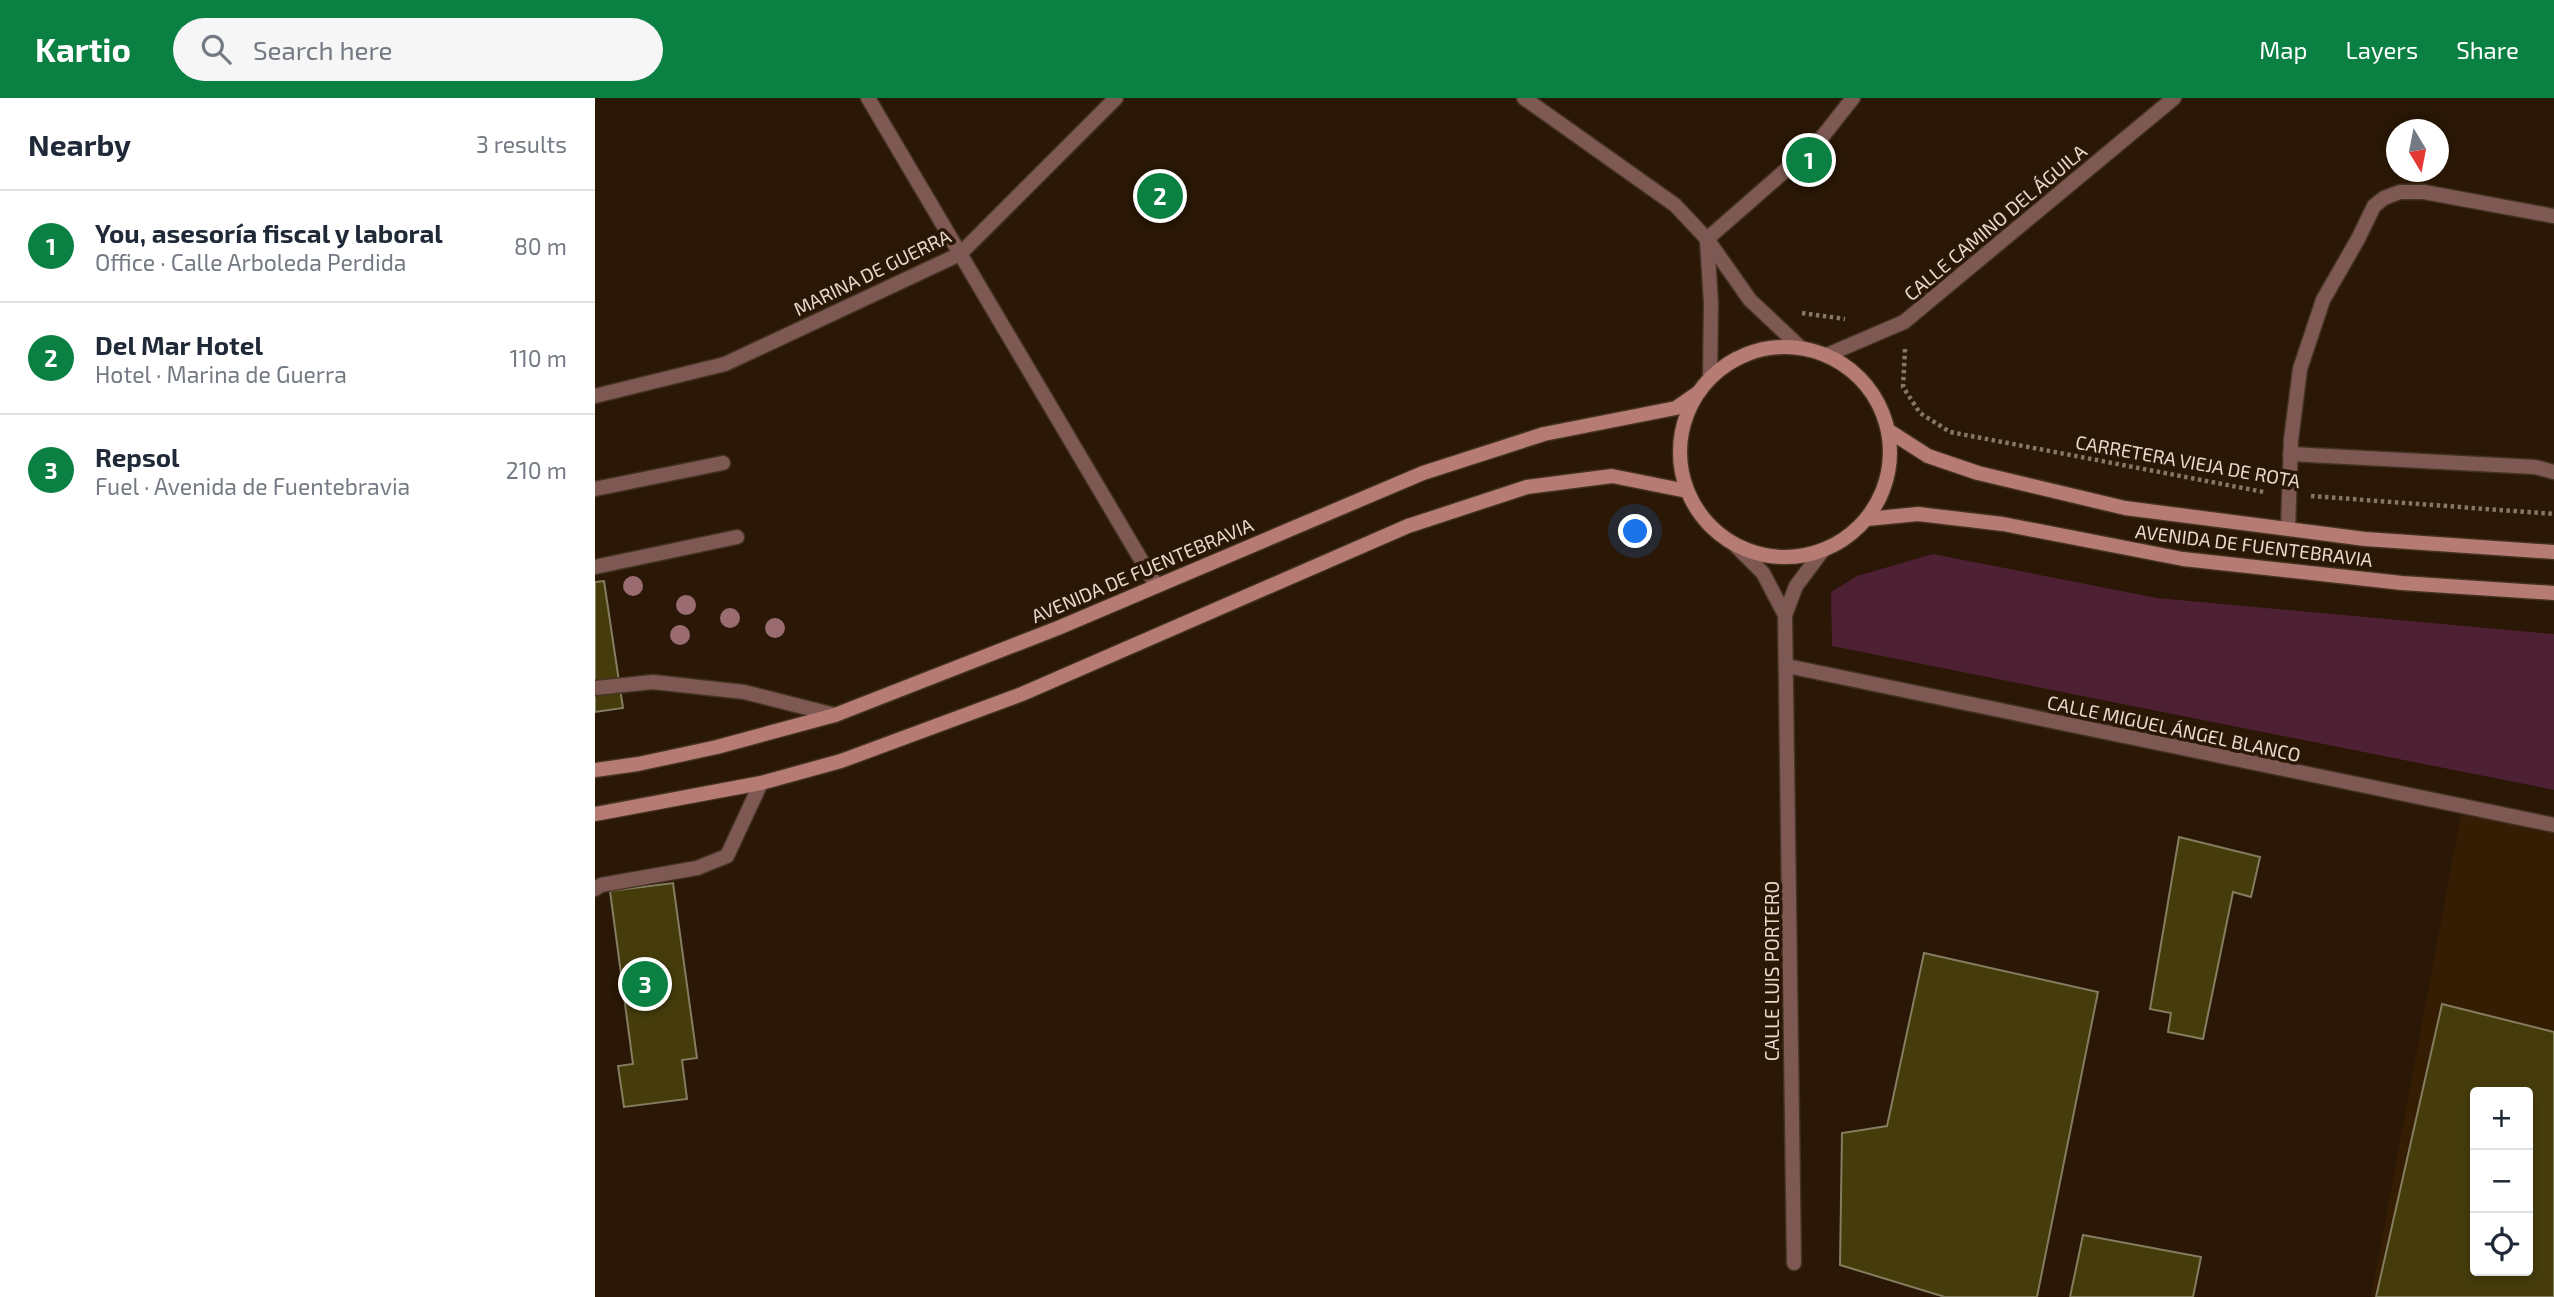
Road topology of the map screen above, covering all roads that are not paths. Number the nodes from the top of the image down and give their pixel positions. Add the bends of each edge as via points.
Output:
1 (868, 98) edge
2 (1117, 98) edge
3 (1524, 98) edge
4 (1853, 98) edge
5 (2174, 98) edge
6 (2554, 216) edge
7 (1707, 239) junction
8 (960, 254) junction
9 (1800, 347) junction
10 (1827, 355) junction
11 (1710, 378) junction
12 (1699, 392) junction
13 (595, 396) edge
14 (1889, 431) junction
15 (2290, 454) junction
16 (723, 463) dead end
17 (2554, 472) edge
18 (595, 489) edge
19 (1687, 491) junction
20 (1867, 519) junction
21 (2288, 529) junction
22 (737, 537) dead end
23 (1734, 544) junction
24 (1823, 550) junction
25 (2554, 552) edge
26 (595, 567) edge
27 (1156, 585) junction
28 (2554, 593) edge
29 (1785, 615) junction
30 (1788, 672) junction
31 (595, 688) edge
32 (835, 715) junction
33 (595, 769) edge
34 (761, 783) junction
35 (595, 814) edge
36 (2554, 825) edge
37 (595, 889) edge
38 (1794, 1263) dead end

1 - 8 street
2 - 8 street, MARINA DE GUERRA
3 - 7 street via 1675,205
4 - 7 street via 1819,141
5 - 10 street, CALLE CAMINO DEL ÁGUILA via 1904,322
6 - 15 street via 2424,192 2400,192 2374,206 2319,312 2300,369
7 - 9 street via 1750,300
7 - 11 street
8 - 13 street, MARINA DE GUERRA via 725,364
8 - 27 street
9 - 10 main road
9 - 11 main road via 1767,348 1737,359
10 - 14 main road via 1856,374 1877,400
11 - 12 main road
12 - 19 main road via 1686,415 1680,440
12 - 27 main road, AVENIDA DE FUENTEBRAVIA via 1676,408 1544,434 1423,473
14 - 20 main road via 1891,462 1883,492
14 - 21 main road, AVENIDA DE FUENTEBRAVIA via 1928,456 1978,473 2125,508
15 - 17 street via 2535,467
15 - 21 street
16 - 18 street
19 - 23 main road via 1706,522
19 - 34 main road via 1612,476 1527,487 1408,526 1022,694 841,761
20 - 24 main road via 1847,538
20 - 28 main road, AVENIDA DE FUENTEBRAVIA via 1919,514 2003,524 2183,559 2402,583
21 - 25 main road, AVENIDA DE FUENTEBRAVIA
22 - 26 street
23 - 24 main road via 1763,555 1793,557
23 - 29 street via 1763,573
24 - 29 street via 1796,586
27 - 32 main road, AVENIDA DE FUENTEBRAVIA
29 - 30 street, CALLE LUIS PORTERO
30 - 36 street, CALLE MIGUEL ÁNGEL BLANCO
30 - 38 street, CALLE LUIS PORTERO
31 - 32 street via 653,682 692,686 744,692
32 - 33 main road, AVENIDA DE FUENTEBRAVIA via 717,747
34 - 35 main road
34 - 37 street via 727,856 697,868

